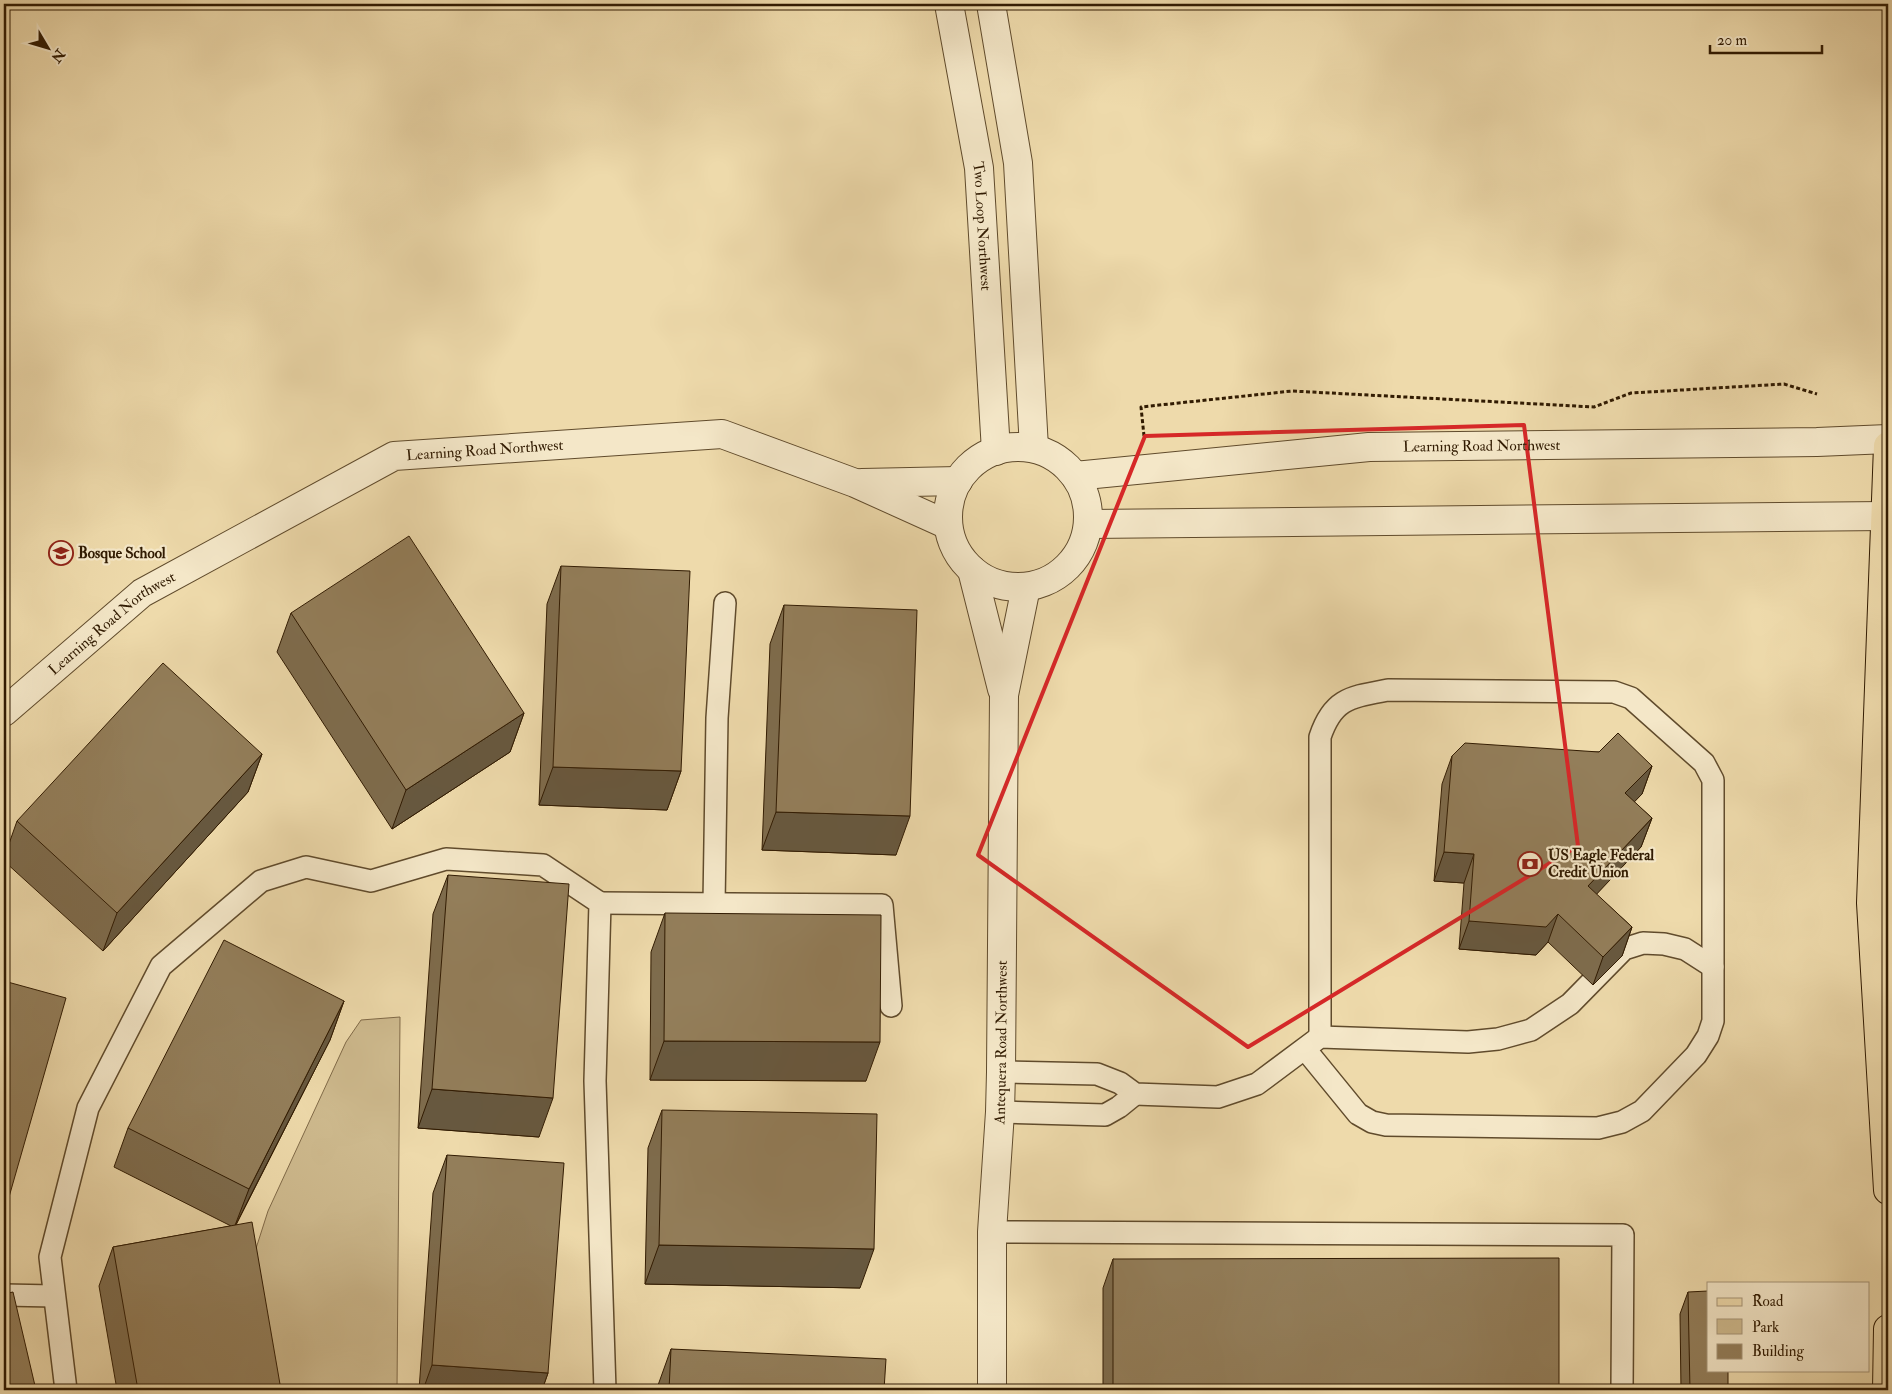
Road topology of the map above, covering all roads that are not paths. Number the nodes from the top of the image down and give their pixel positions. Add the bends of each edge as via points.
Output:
1 (949, 4) edge
2 (991, 4) edge
3 (1888, 439) edge
4 (1888, 446) edge
5 (1034, 448) junction
6 (996, 450) junction
7 (1075, 476) junction
8 (958, 481) junction
9 (855, 483) junction
10 (1885, 516) junction
11 (1088, 524) junction
12 (948, 525) junction
13 (972, 570) junction
14 (1026, 587) junction
15 (725, 603) dead end
16 (1004, 695) junction
17 (4, 712) edge
18 (600, 903) junction
19 (714, 904) junction
20 (1714, 967) junction
21 (892, 1006) dead end
22 (1313, 1043) junction
23 (1001, 1072) junction
24 (1135, 1094) junction
25 (1000, 1112) junction
26 (1888, 1190) edge
27 (992, 1232) junction
28 (4, 1295) edge
29 (54, 1296) junction
30 (1888, 1329) edge
31 (66, 1390) edge
32 (605, 1390) edge
33 (992, 1390) edge
34 (1622, 1390) edge
35 (1888, 1390) edge

1 - 6 street, Two Loop Northwest via 980,168
2 - 5 street via 1018,163
3 - 7 street, Learning Road Northwest via 1369,447
4 - 10 main road
5 - 6 street
5 - 7 street via 1057,458
6 - 8 street via 974,463
7 - 11 street via 1086,498
8 - 9 street, Learning Road Northwest
8 - 12 street via 949,502
9 - 12 street, Learning Road Northwest
9 - 17 street, Learning Road Northwest via 722,434 394,456 142,592
10 - 11 street
10 - 26 main road via 1871,904
11 - 14 street via 1078,554 1068,566 1041,583
12 - 13 street via 952,542
13 - 14 street via 997,584
13 - 16 street, Antequera Road Northwest
14 - 16 street, Antequera Road Northwest
15 - 19 lane via 717,718
16 - 23 street, Antequera Road Northwest
18 - 19 lane
18 - 29 lane via 543,865 446,859 371,880 306,867 261,881 161,966 88,1108 50,1256
18 - 32 lane via 595,1081
19 - 21 lane via 882,905
20 - 22 lane via 1685,949 1642,943 1624,948 1570,1004 1531,1030 1498,1039 1468,1042
20 - 22 lane via 1713,1021 1696,1055 1642,1111 1622,1122 1598,1128 1386,1125 1372,1122 1358,1114
20 - 22 lane via 1713,780 1704,763 1631,698 1614,692 1388,690 1364,694 1341,702 1326,720 1320,737
22 - 24 lane via 1257,1084 1218,1097
23 - 24 lane via 1097,1074 1120,1083
23 - 25 street, Antequera Road Northwest
24 - 25 lane via 1104,1115
25 - 27 street, Antequera Road Northwest
27 - 33 street, Antequera Road Northwest
27 - 34 lane via 1623,1235
28 - 29 lane
29 - 31 lane
30 - 35 main road

